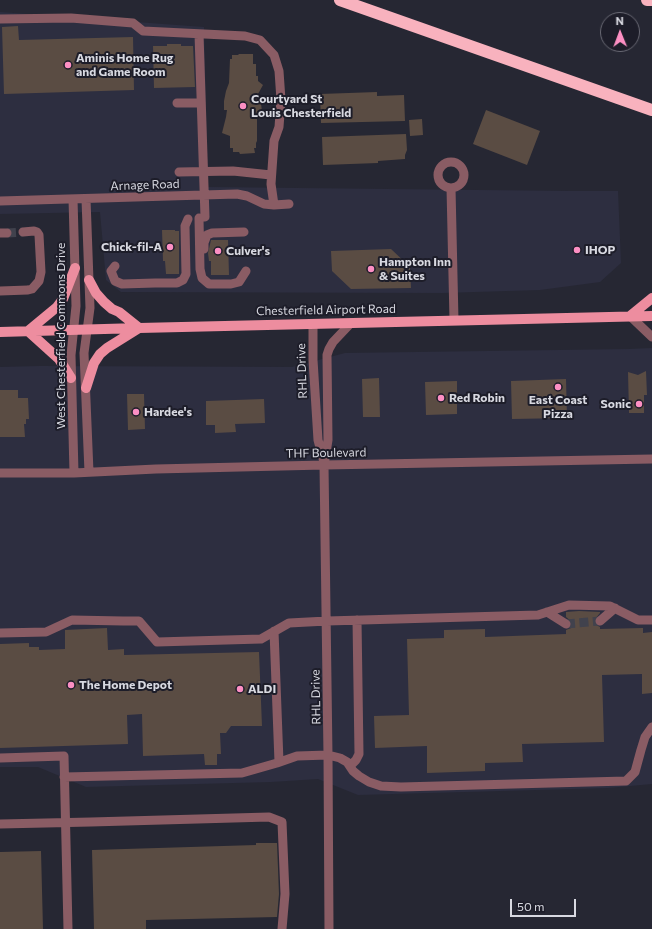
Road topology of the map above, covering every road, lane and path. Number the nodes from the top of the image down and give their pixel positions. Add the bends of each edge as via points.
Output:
1 (340, 0) edge
2 (647, 0) edge
3 (652, 0) edge
4 (0, 19) edge
5 (198, 34) junction
6 (177, 103) dead end
7 (201, 103) junction
8 (649, 111) edge
9 (203, 171) junction
10 (179, 172) dead end
11 (271, 175) junction
12 (451, 188) dead end
13 (204, 195) junction
14 (73, 199) junction
15 (86, 199) junction
16 (0, 201) edge
17 (289, 204) dead end
18 (274, 205) junction
19 (188, 219) dead end
20 (23, 232) tunnel mouth
21 (244, 232) dead end
22 (115, 266) dead end
23 (75, 268) junction
24 (246, 271) dead end
25 (89, 280) junction
26 (209, 284) junction
27 (0, 291) edge
28 (652, 298) edge
29 (630, 316) junction
30 (652, 316) edge
31 (454, 320) junction
32 (351, 323) junction
33 (313, 324) junction
34 (139, 328) junction
35 (73, 330) junction
36 (87, 330) junction
37 (28, 331) junction
38 (0, 332) edge
39 (652, 337) edge
40 (72, 378) junction
41 (86, 388) junction
42 (652, 458) edge
43 (324, 465) junction
44 (89, 472) junction
45 (0, 473) edge
46 (74, 473) junction
47 (615, 608) junction
48 (547, 612) junction
49 (357, 620) junction
50 (652, 620) edge
51 (327, 621) junction
52 (600, 621) tunnel mouth
53 (566, 624) tunnel mouth
54 (274, 631) junction
55 (0, 633) edge
56 (652, 727) edge
57 (328, 755) junction
58 (0, 758) edge
59 (279, 762) junction
60 (350, 766) junction
61 (64, 777) junction
62 (65, 823) junction
63 (0, 824) edge
64 (68, 929) edge
65 (282, 929) edge
66 (329, 929) edge

1 - 8 highway
2 - 3 highway
4 - 5 street via 71,18 133,23 143,31
5 - 7 street
5 - 11 street via 245,36 260,40 274,55 279,71 281,100
6 - 7 street
7 - 9 street
9 - 10 street
9 - 11 street
9 - 13 street
11 - 18 street
12 - 31 street
13 - 15 street, Arnage Road
13 - 18 street, Arnage Road via 237,194
13 - 26 street via 200,269 202,278
14 - 15 street, Arnage Road
14 - 16 street, Arnage Road
14 - 23 street, West Chesterfield Commons Drive
15 - 25 street, West Chesterfield Commons Drive
17 - 18 street, Arnage Road
19 - 22 street via 185,226 186,274 183,280 177,283 122,284 115,281 112,271
20 - 27 street via 34,231 40,235 39,281 32,289
21 - 26 street via 207,235 204,243 205,271
23 - 35 street, West Chesterfield Commons Drive via 76,306
23 - 37 main road via 63,299
24 - 26 street via 239,282
25 - 34 main road via 104,302
25 - 36 street, West Chesterfield Commons Drive via 90,308
28 - 29 main road
29 - 30 main road, Chesterfield Airport Road
29 - 31 main road, Chesterfield Airport Road
29 - 39 street
31 - 32 main road, Chesterfield Airport Road
32 - 33 main road, Chesterfield Airport Road
32 - 43 street, RHL Drive via 333,342 327,355 328,440
33 - 34 main road, Chesterfield Airport Road
33 - 43 street, RHL Drive via 318,440
34 - 36 main road, Chesterfield Airport Road
34 - 41 main road via 100,354 94,363
35 - 36 main road, Chesterfield Airport Road
35 - 37 main road, Chesterfield Airport Road
35 - 40 street, West Chesterfield Commons Drive
36 - 41 street, West Chesterfield Commons Drive via 84,353
37 - 38 main road, Chesterfield Airport Road
37 - 40 main road via 59,359
40 - 46 street, West Chesterfield Commons Drive
41 - 44 street, West Chesterfield Commons Drive
42 - 43 street, THF Boulevard
43 - 44 street, THF Boulevard
43 - 51 street, RHL Drive
44 - 46 street, THF Boulevard
45 - 46 street, THF Boulevard
47 - 48 street via 569,605
47 - 50 street via 638,620
47 - 52 street
48 - 49 street via 538,615
48 - 53 street
49 - 51 street
49 - 60 street via 359,754
51 - 54 street via 289,623
51 - 57 street, RHL Drive
54 - 55 street via 261,639 157,642 139,621 72,620 46,632
54 - 59 street
56 - 60 street via 645,737 635,772 626,781 381,786 368,782
57 - 59 street via 298,756
57 - 60 street via 340,758
57 - 66 street, RHL Drive
58 - 61 street via 64,756
59 - 61 street via 242,772
61 - 62 street
62 - 63 street
62 - 64 street
62 - 65 street via 270,817 282,822 285,894

